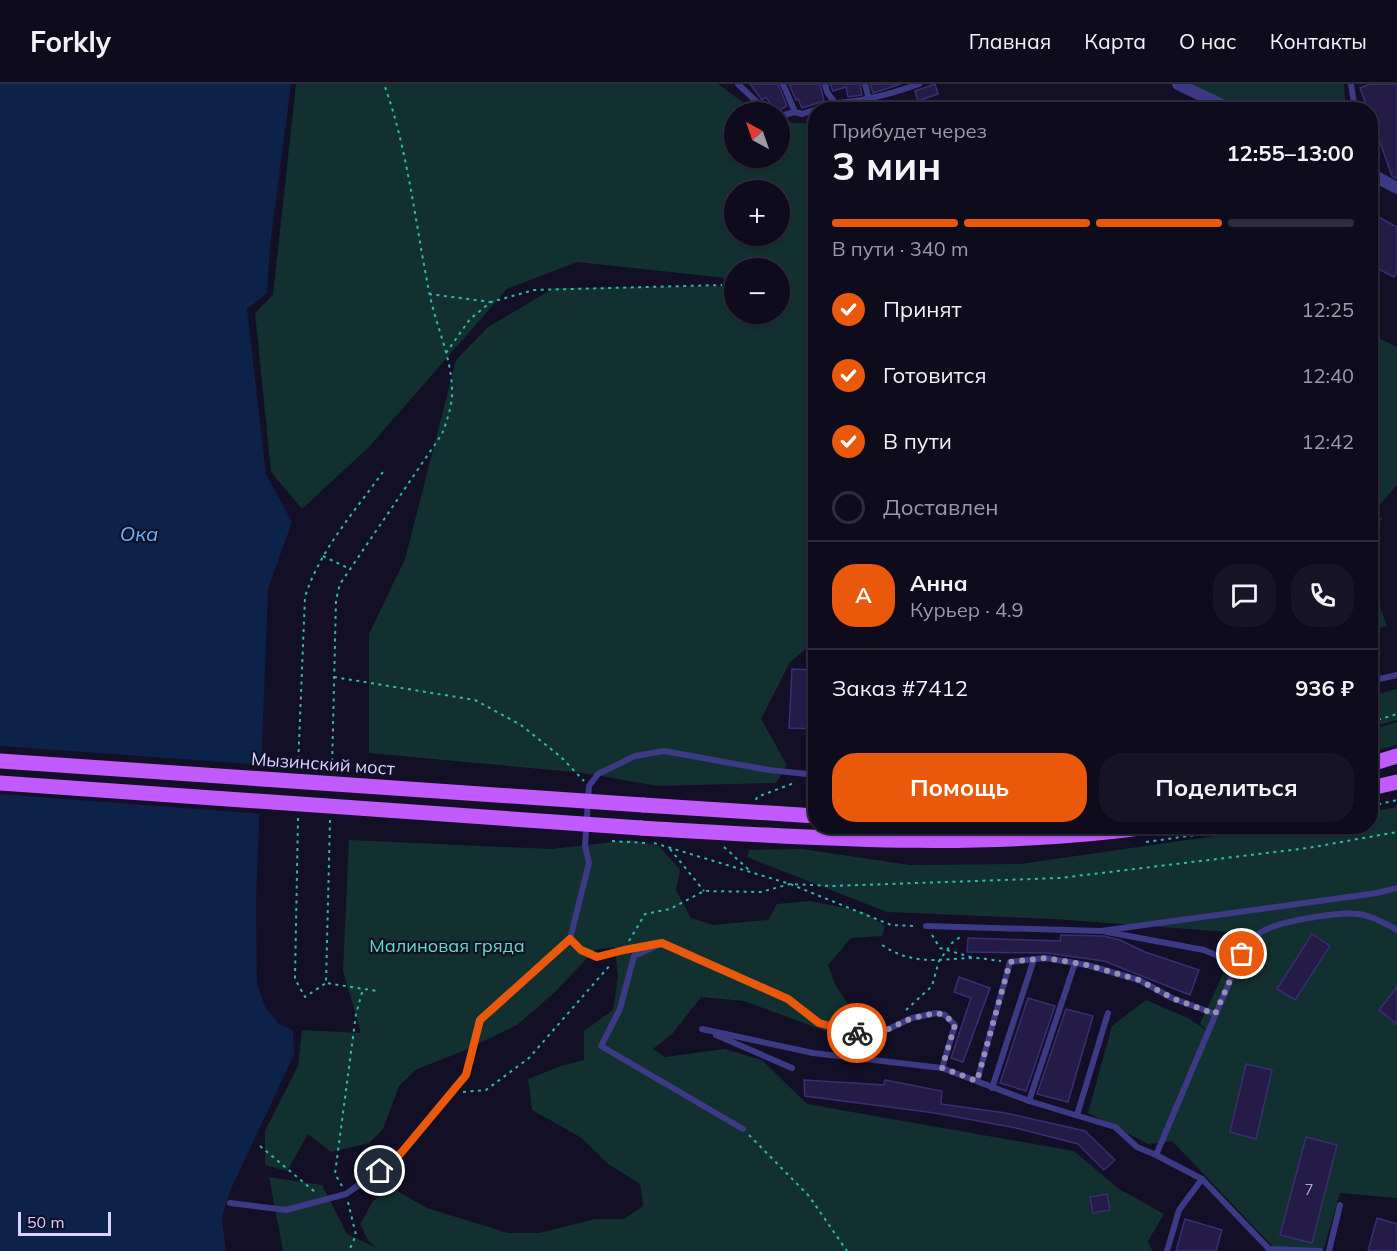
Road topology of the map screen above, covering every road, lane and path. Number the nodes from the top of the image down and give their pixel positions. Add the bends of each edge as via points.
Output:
1 (384, 84) edge
2 (738, 84) edge
3 (783, 84) edge
4 (825, 84) edge
5 (866, 84) edge
6 (919, 84) edge
7 (1178, 84) edge
8 (1350, 84) edge
9 (869, 99) junction
10 (757, 102) edge
11 (834, 102) edge
12 (844, 102) edge
13 (1215, 102) edge
14 (1353, 102) edge
15 (795, 112) junction
16 (808, 112) edge
17 (790, 113) edge
18 (1378, 178) edge
19 (1397, 188) edge
20 (722, 285) dead end
21 (429, 294) junction
22 (491, 303) junction
23 (446, 353) junction
24 (385, 469) dead end
25 (350, 569) junction
26 (1397, 675) edge
27 (334, 677) junction
28 (1378, 679) edge
29 (1397, 714) edge
30 (1378, 720) edge
31 (1397, 756) edge
32 (0, 761) edge
33 (1378, 762) edge
34 (332, 771) dead end
35 (808, 774) edge
36 (808, 778) edge
37 (1397, 782) edge
38 (0, 783) edge
39 (589, 786) junction
40 (1378, 786) edge
41 (1397, 800) edge
42 (1378, 804) edge
43 (752, 813) junction
44 (808, 816) edge
45 (330, 818) dead end
46 (1397, 832) edge
47 (1074, 834) edge
48 (717, 840) dead end
49 (751, 872) junction
50 (790, 884) junction
51 (1397, 888) edge
52 (704, 891) junction
53 (927, 926) junction
54 (977, 927) junction
55 (1101, 930) junction
56 (1397, 930) edge
57 (570, 939) junction
58 (662, 943) junction
59 (882, 945) dead end
60 (624, 950) junction
61 (947, 950) junction
62 (974, 958) junction
63 (1034, 959) junction
64 (939, 961) junction
65 (1010, 962) junction
66 (1075, 963) junction
67 (1237, 964) junction
68 (326, 983) junction
69 (363, 989) junction
70 (377, 991) dead end
71 (305, 997) dead end
72 (1108, 1013) dead end
73 (1215, 1014) junction
74 (792, 1068) dead end
75 (942, 1068) junction
76 (977, 1081) junction
77 (992, 1088) junction
78 (452, 1093) junction
79 (1029, 1101) junction
80 (1077, 1116) junction
81 (743, 1129) joint
82 (260, 1146) dead end
83 (1156, 1155) junction
84 (1202, 1179) junction
85 (346, 1194) junction
86 (325, 1199) junction
87 (230, 1203) dead end
88 (1340, 1205) dead end
89 (1270, 1250) edge
90 (349, 1251) edge
91 (847, 1251) edge
92 (1167, 1251) edge
93 (1320, 1251) edge
94 (1329, 1251) edge

1 - 21 path via 403,149
2 - 10 lane
3 - 15 lane
4 - 11 lane
5 - 9 lane
6 - 9 lane
7 - 13 street
8 - 14 lane
9 - 12 lane
15 - 16 lane
15 - 17 lane
18 - 19 street
20 - 22 path via 534,290
21 - 22 path
21 - 23 path
22 - 23 path via 470,319
23 - 25 path via 452,390 442,434
24 - 25 path via 323,556
25 - 27 path via 336,600
26 - 28 lane
27 - 34 path
27 - 39 path via 475,700 520,724
29 - 30 path
31 - 33 main road
32 - 43 main road, Мызинский мост, bridge
35 - 39 lane via 664,751 634,756 609,767
36 - 43 path via 757,797
37 - 40 main road
38 - 47 main road, bridge via 839,840 956,841
39 - 57 lane via 585,846 589,862
41 - 42 path
43 - 44 main road, Мызинский мост
45 - 68 path
46 - 50 path via 1308,848 1060,878
48 - 49 path
49 - 50 path
49 - 52 path via 669,847
50 - 52 path via 761,892
50 - 53 path via 891,925
51 - 55 lane
52 - 60 path via 670,909 645,914
53 - 54 lane
53 - 61 path via 940,948
54 - 55 lane
54 - 61 path
55 - 67 lane via 1204,950
56 - 67 lane via 1383,921 1358,914 1282,924 1260,932
57 - 60 lane via 581,950 597,957
57 - 78 lane via 480,1020 466,1075
58 - 60 lane
58 - 75 lane via 788,999 819,1023 853,1033 882,1032 912,1018 945,1015 955,1025
58 - 81 lane via 634,956 620,1009 601,1046
59 - 64 path via 912,959
60 - 78 path via 529,1058 486,1090
61 - 62 path
61 - 64 path
62 - 64 path
62 - 65 path
63 - 65 lane
63 - 66 lane
63 - 77 lane
65 - 76 lane
66 - 73 lane via 1139,980
66 - 79 lane
67 - 73 lane
68 - 69 path
68 - 71 path
69 - 70 path
69 - 85 path via 356,1014 335,1174
72 - 80 lane
73 - 83 lane
74 - 75 lane via 702,1029 813,1053
75 - 76 lane
76 - 77 lane
77 - 79 lane
78 - 85 lane via 396,1159
79 - 80 lane
80 - 83 lane via 1115,1127 1137,1147
81 - 91 path via 809,1196
82 - 86 path
83 - 84 lane
84 - 89 lane
84 - 92 lane via 1179,1210
85 - 86 lane
85 - 90 path via 356,1235
86 - 87 lane via 286,1210
88 - 94 lane
89 - 93 lane

